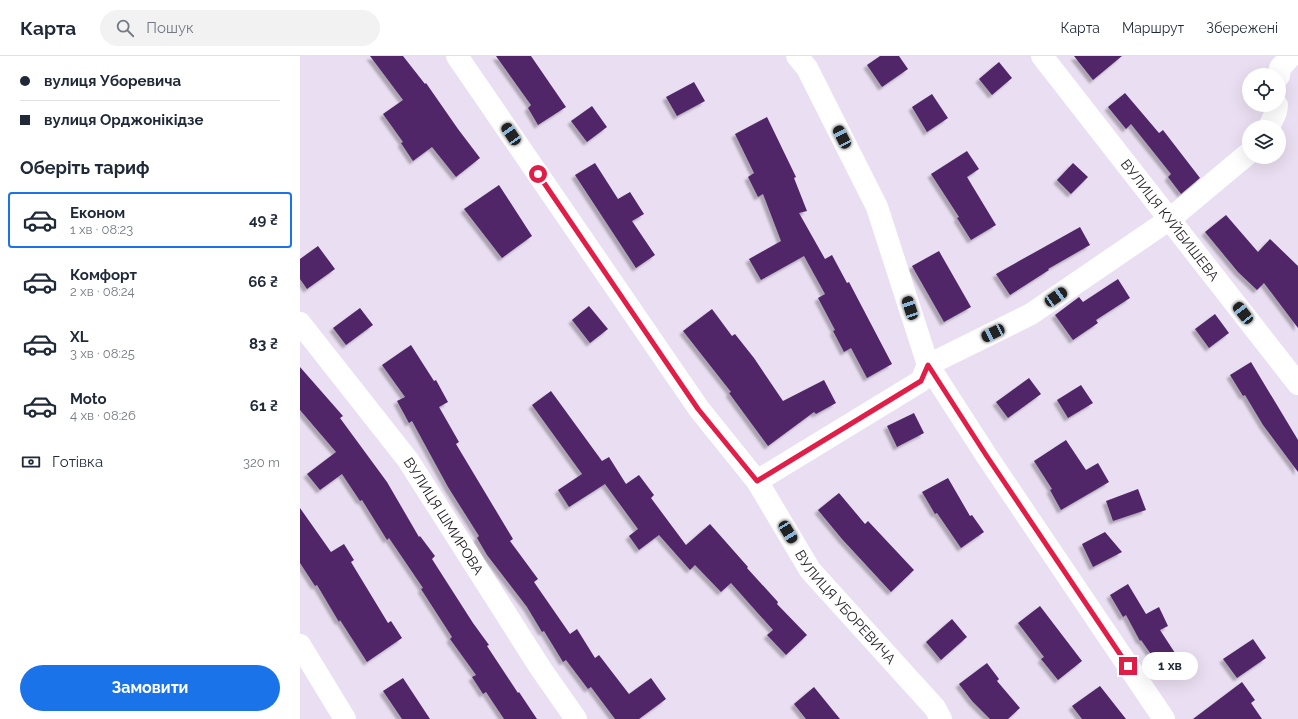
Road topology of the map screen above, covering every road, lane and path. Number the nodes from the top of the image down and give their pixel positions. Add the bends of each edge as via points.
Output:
1 (457, 56) edge
2 (797, 56) edge
3 (1042, 56) edge
4 (1292, 56) edge
5 (1280, 68) edge
6 (1242, 158) edge
7 (1170, 219) junction
8 (300, 323) edge
9 (928, 365) junction
10 (1298, 384) edge
11 (757, 481) junction
12 (300, 645) edge
13 (345, 719) edge
14 (576, 719) edge
15 (941, 719) edge
16 (1164, 719) edge

1 - 11 street, ВУЛИЦЯ УБОРЕВИЧА via 698,409
2 - 9 street via 807,68 877,207
3 - 7 street, ВУЛИЦЯ КУЙБИШЕВА
4 - 5 street
6 - 7 street
7 - 9 street via 1031,314
7 - 10 street, ВУЛИЦЯ КУЙБИШЕВА
8 - 14 street, ВУЛИЦЯ ШМИРОВА via 408,460
9 - 11 street via 921,381
9 - 16 street
11 - 15 street, ВУЛИЦЯ УБОРЕВИЧА via 810,570 935,708
12 - 13 street

